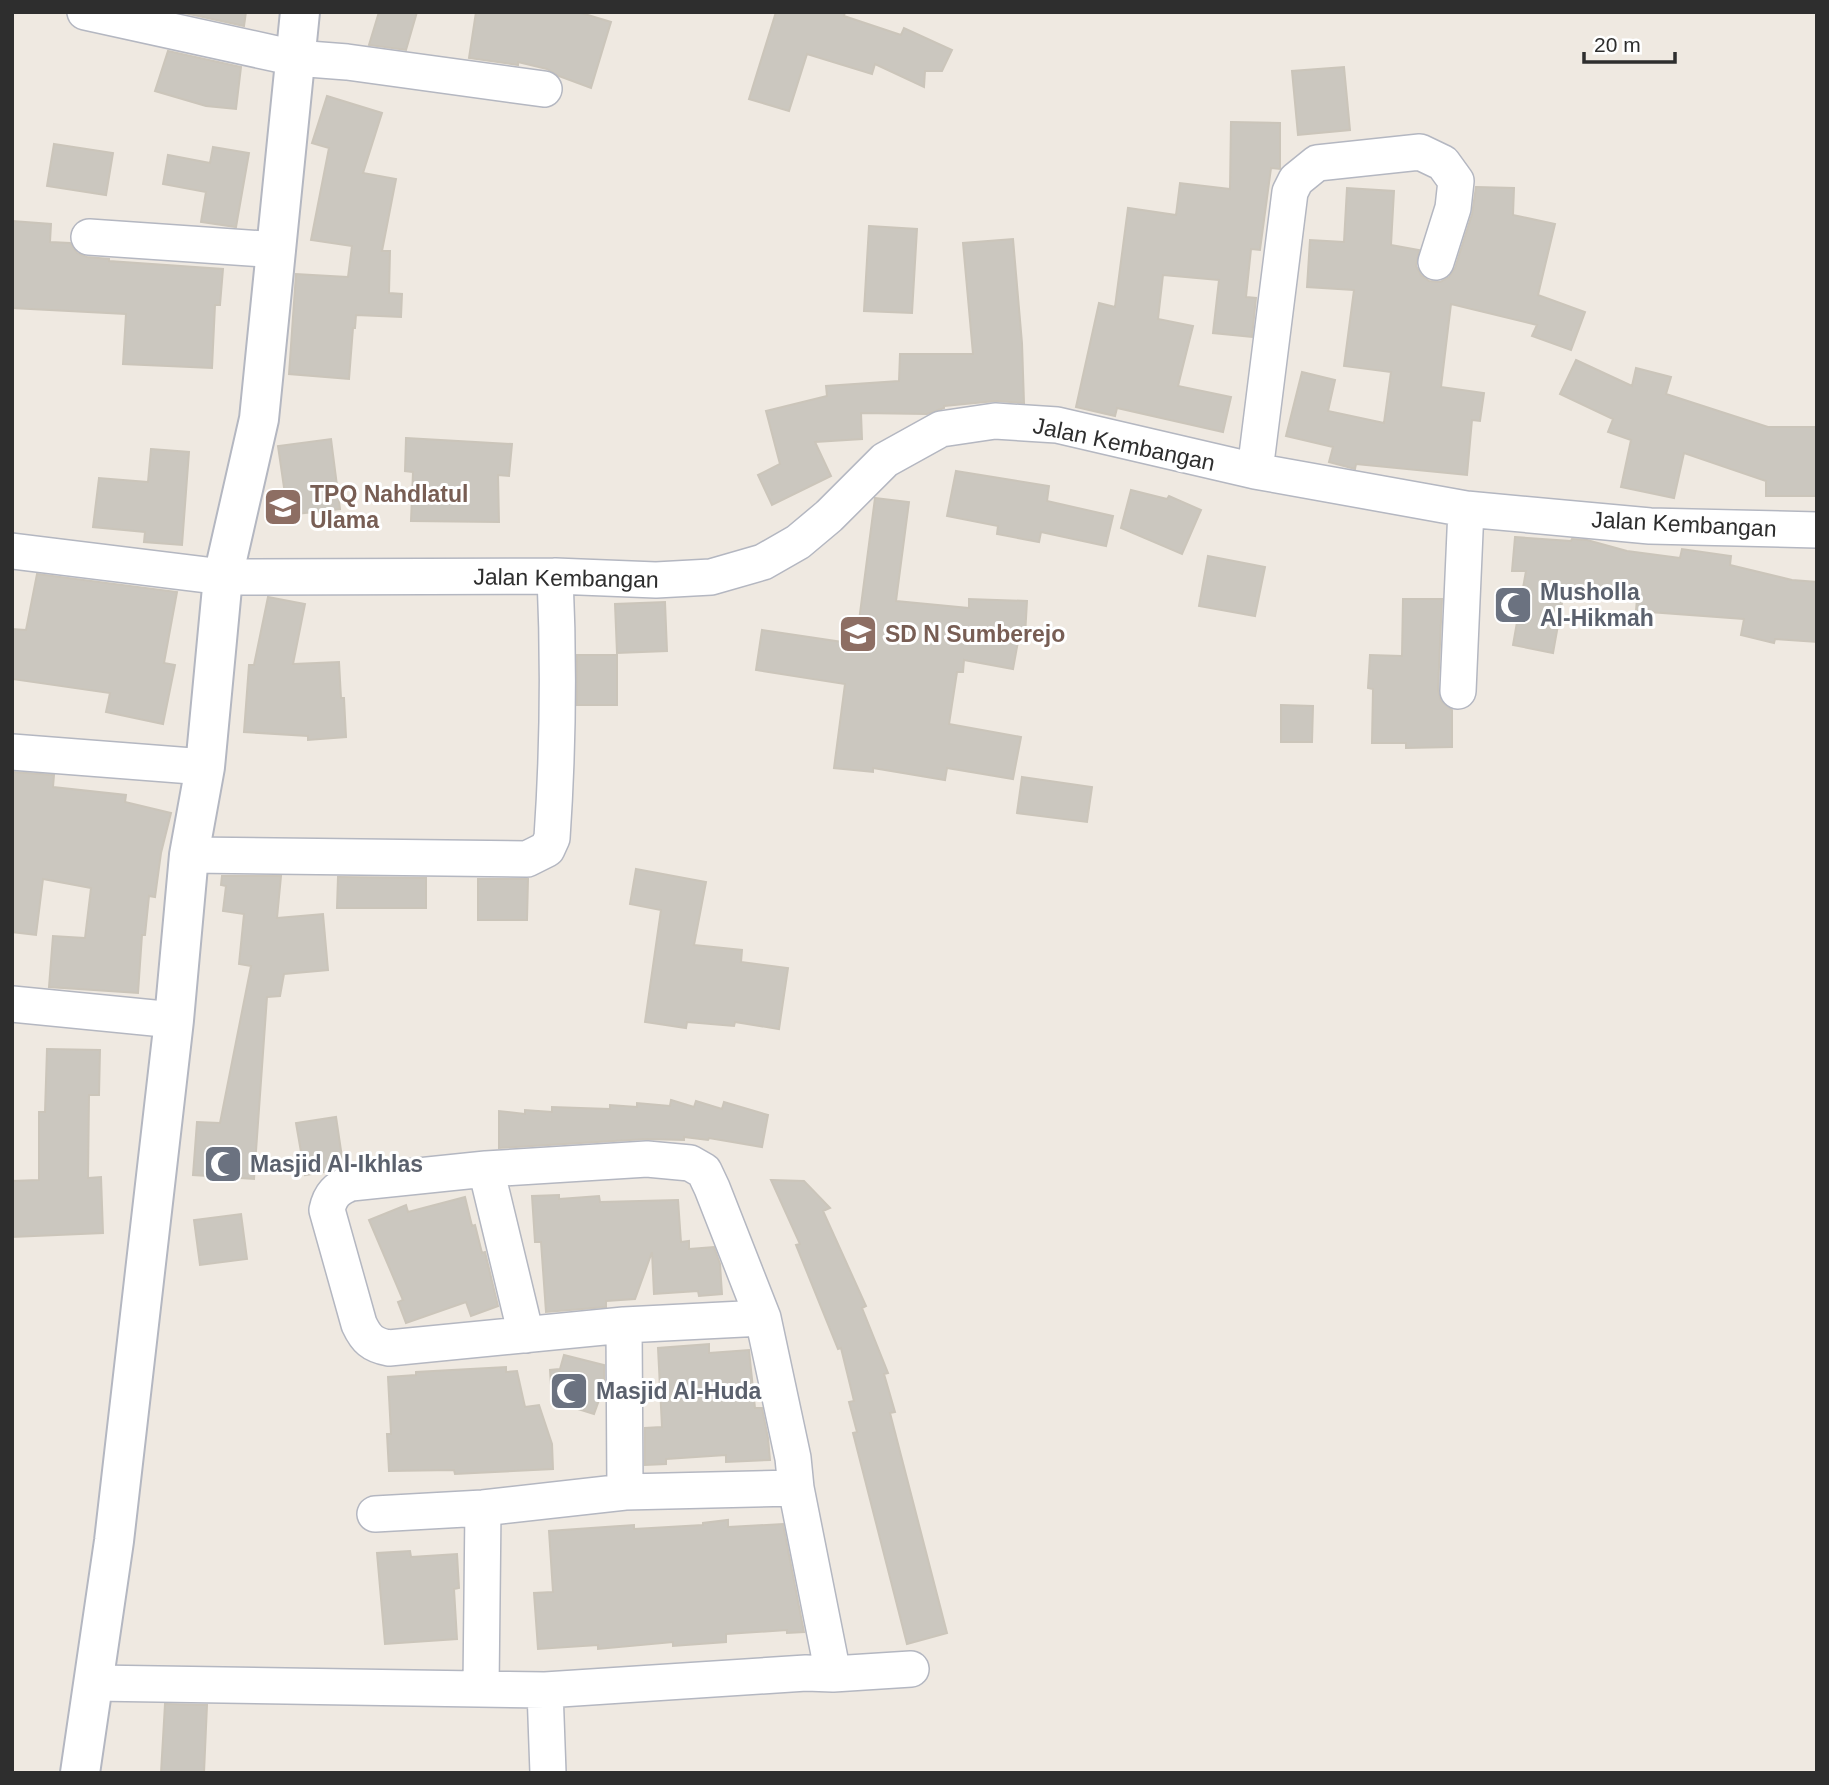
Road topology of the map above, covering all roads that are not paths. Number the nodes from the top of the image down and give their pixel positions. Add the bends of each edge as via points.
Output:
1 (85, 12) edge
2 (300, 12) edge
3 (295, 58) junction
4 (544, 89) dead end
5 (89, 237) dead end
6 (277, 250) junction
7 (1436, 262) dead end
8 (1255, 471) junction
9 (1466, 509) junction
10 (1817, 530) edge
11 (12, 551) edge
12 (555, 576) junction
13 (223, 577) junction
14 (1458, 691) dead end
15 (12, 752) edge
16 (205, 767) junction
17 (189, 855) junction
18 (12, 1004) edge
19 (174, 1020) junction
20 (486, 1169) junction
21 (763, 1318) junction
22 (624, 1325) junction
23 (526, 1335) junction
24 (796, 1488) junction
25 (625, 1492) junction
26 (483, 1508) junction
27 (375, 1514) dead end
28 (911, 1669) dead end
29 (833, 1674) junction
30 (94, 1683) junction
31 (481, 1688) junction
32 (545, 1690) junction
33 (80, 1773) edge
34 (548, 1773) edge

1 - 3 street
2 - 3 street
3 - 4 street
3 - 6 street
5 - 6 street
6 - 13 street via 259,419
7 - 8 street via 1450,220 1456,181 1443,163 1420,152 1317,163 1296,180 1290,192
8 - 9 street, Jalan Kembangan
8 - 12 street, Jalan Kembangan via 1057,425 995,421 941,429 885,460 798,542 763,562 711,578
9 - 10 street, Jalan Kembangan via 1650,526
9 - 14 street
11 - 13 street, Jalan Kembangan
12 - 13 street, Jalan Kembangan
12 - 17 street via 558,716 552,838 547,849 527,859
13 - 16 street
15 - 16 street
16 - 17 street
17 - 19 street
18 - 19 street
19 - 30 street
20 - 21 street via 647,1159 690,1163 704,1171
20 - 23 street
20 - 23 street via 351,1183 334,1193 327,1210 366,1339 389,1348
21 - 22 street
21 - 24 street
22 - 23 street
22 - 25 street
24 - 25 street
24 - 29 street
25 - 26 street
26 - 27 street
26 - 31 street
28 - 29 street
29 - 32 street
30 - 31 street
30 - 33 street
31 - 32 street
32 - 34 street

